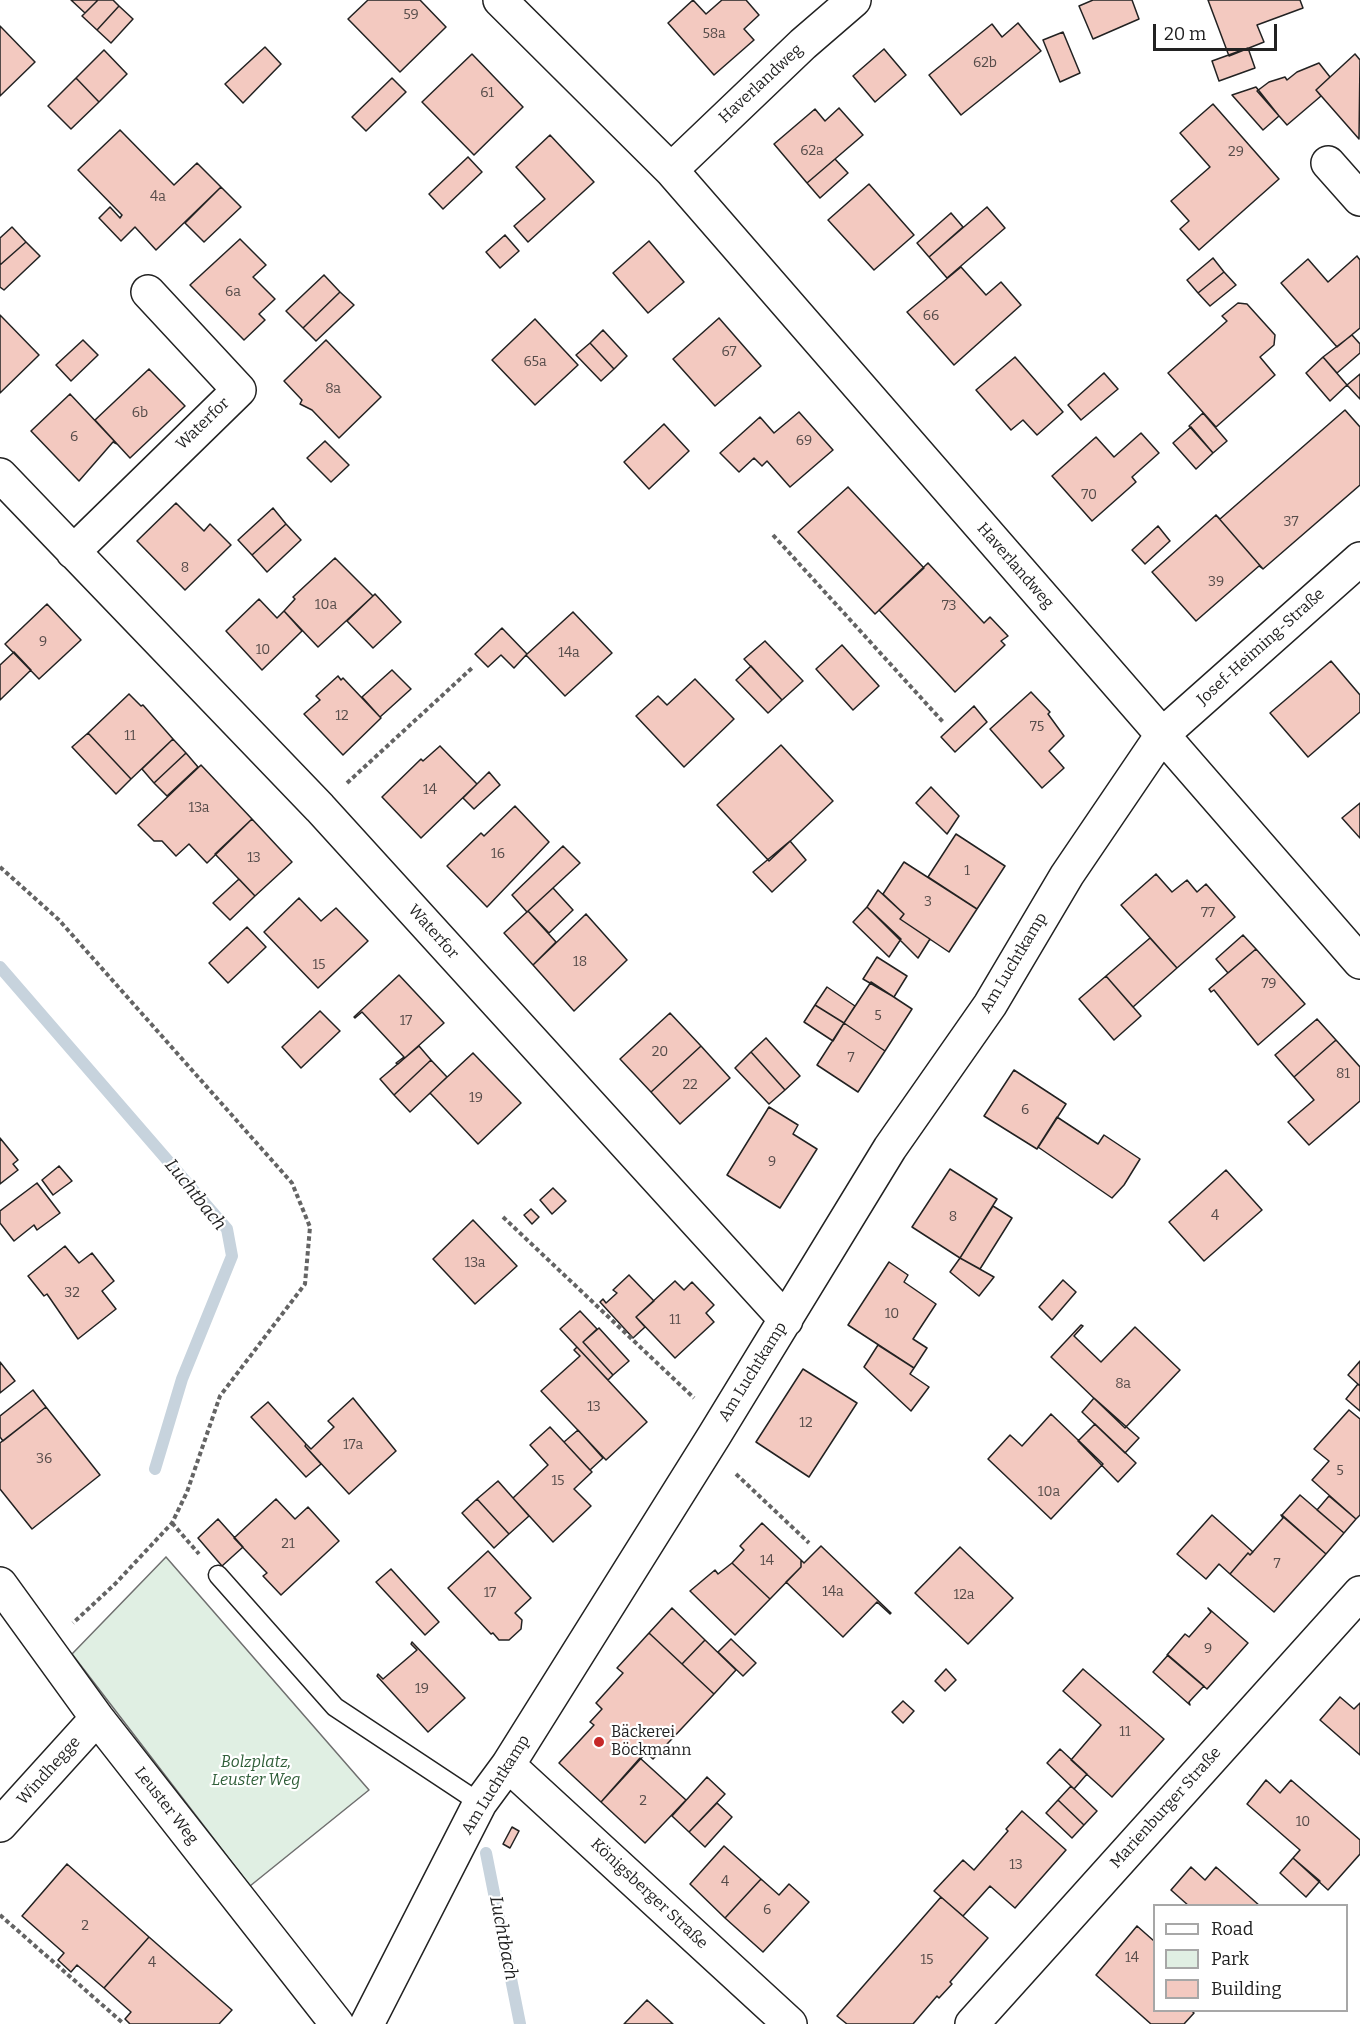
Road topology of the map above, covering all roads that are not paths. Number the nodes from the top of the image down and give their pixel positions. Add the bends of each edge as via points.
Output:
1 (500, 0) edge
2 (854, 0) edge
3 (1328, 163) dead end
4 (671, 170) junction
5 (1360, 199) edge
6 (148, 292) dead end
7 (0, 476) edge
8 (73, 552) junction
9 (1360, 558) edge
10 (1162, 735) junction
11 (1360, 962) edge
12 (786, 1320) junction
13 (218, 1575) road end
14 (0, 1584) edge
15 (1360, 1593) edge
16 (98, 1718) junction
17 (508, 1765) junction
18 (480, 1803) junction
19 (0, 1825) edge
20 (337, 2024) edge
21 (367, 2024) edge
22 (790, 2024) edge
23 (972, 2024) edge

1 - 4 street, Haverlandweg
2 - 4 street, Haverlandweg
3 - 5 street
4 - 10 street, Haverlandweg
6 - 8 street, Waterfor via 239,390
7 - 8 street, Waterfor
8 - 12 street, Waterfor via 320,808
9 - 10 street, Josef-Heiming-Straße
10 - 11 street, Haverlandweg
10 - 12 street, Am Luchtkamp via 1067,875 990,1005 890,1148
12 - 17 street, Am Luchtkamp
13 - 18 lane via 335,1707
14 - 16 street, Leuster Weg
15 - 23 street, Marienburger Straße
16 - 19 street, Windhegge
16 - 20 street, Leuster Weg
17 - 18 street, Am Luchtkamp
17 - 22 street, Königsberger Straße
18 - 21 street, Am Luchtkamp

